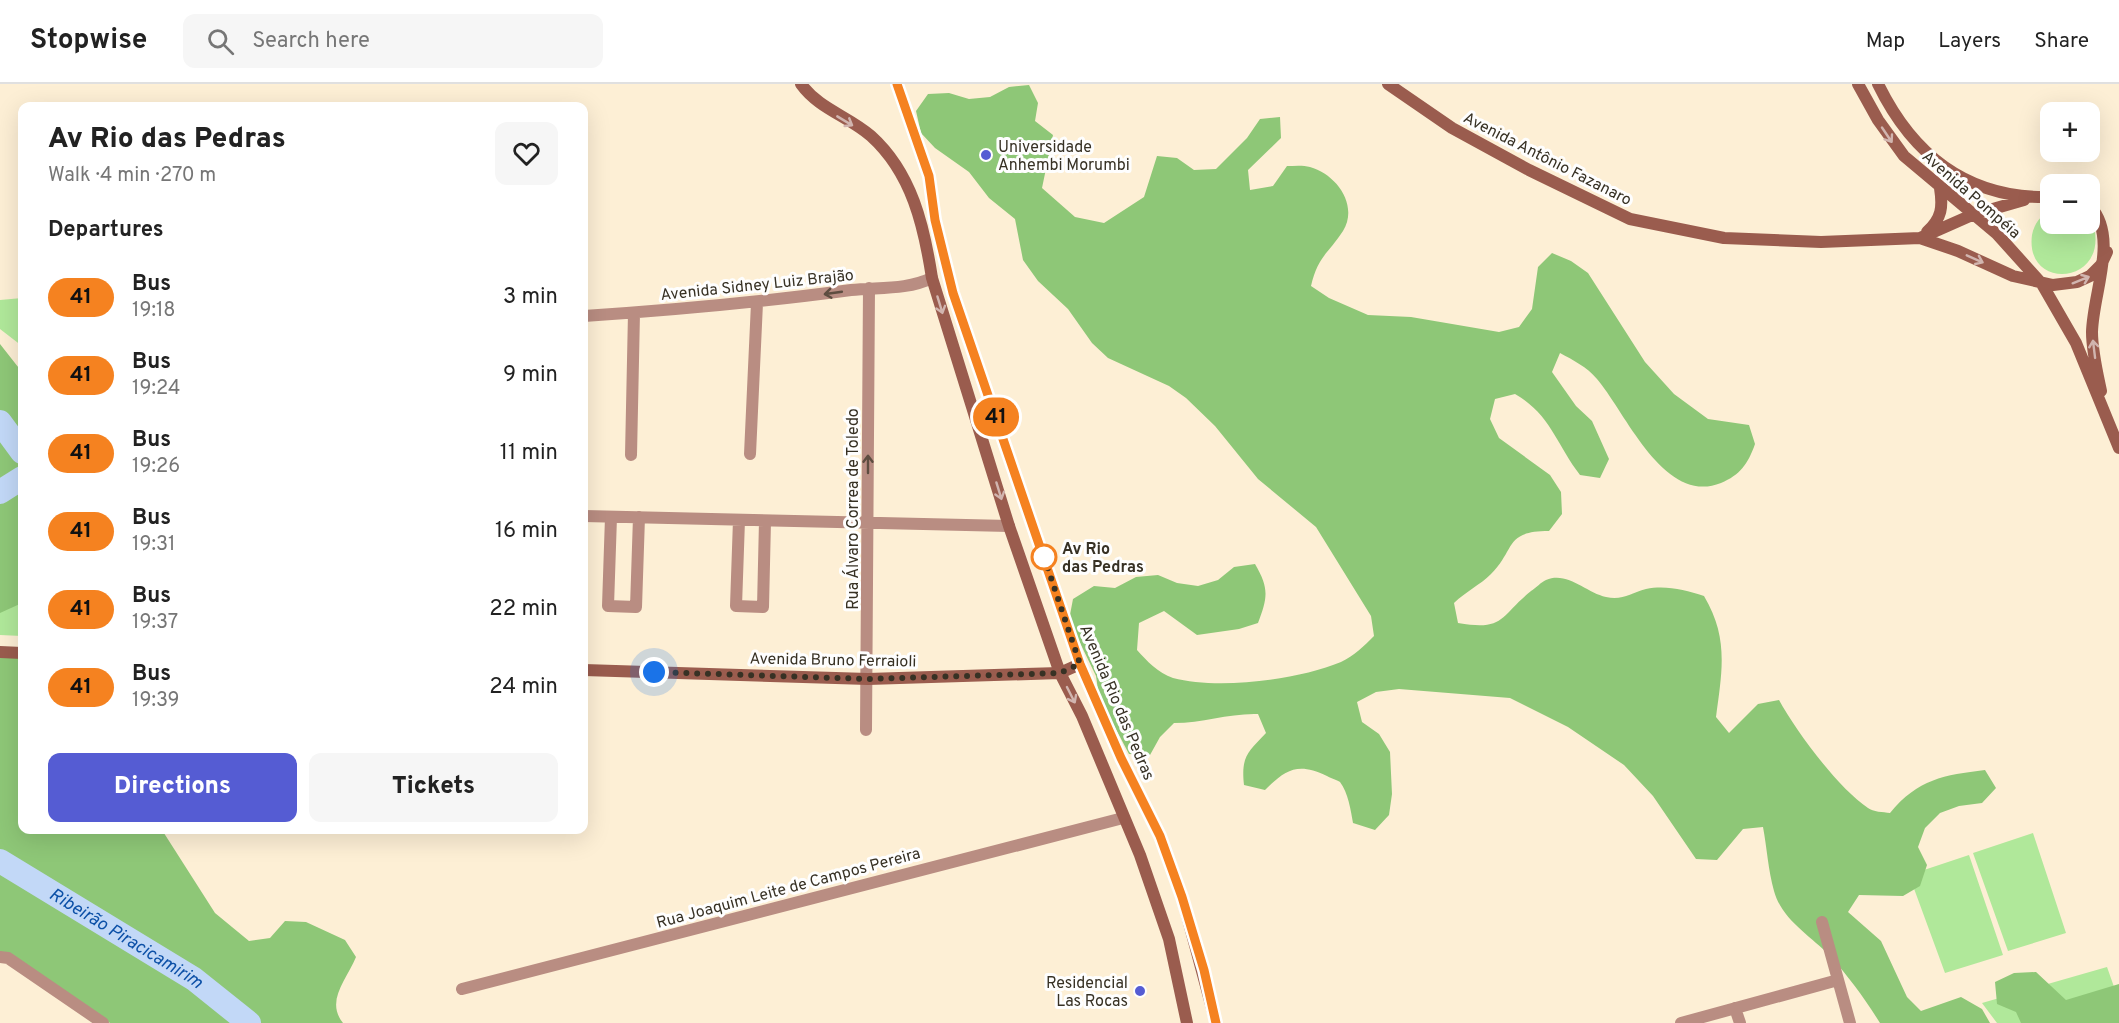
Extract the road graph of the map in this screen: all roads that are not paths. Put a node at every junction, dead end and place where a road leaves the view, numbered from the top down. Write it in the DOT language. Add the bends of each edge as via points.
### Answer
graph roads {
  1 [pos="801,84"];
  2 [pos="897,84"];
  3 [pos="1388,84"];
  4 [pos="1858,84"];
  5 [pos="1878,84"];
  6 [pos="1940,188"];
  7 [pos="2031,198"];
  8 [pos="2040,198"];
  9 [pos="1972,215"];
  10 [pos="2100,217"];
  11 [pos="1920,238"];
  12 [pos="2107,252"];
  13 [pos="932,278"];
  14 [pos="2042,284"];
  15 [pos="869,288"];
  16 [pos="757,303"];
  17 [pos="634,313"];
  18 [pos="588,316"];
  19 [pos="2110,426"];
  20 [pos="2119,448"];
  21 [pos="750,453"];
  22 [pos="631,455"];
  23 [pos="588,516"];
  24 [pos="611,517"];
  25 [pos="639,517"];
  26 [pos="739,520"];
  27 [pos="765,521"];
  28 [pos="868,523"];
  29 [pos="1010,526"];
  30 [pos="0,652"];
  31 [pos="18,653"];
  32 [pos="1080,664"];
  33 [pos="588,670"];
  34 [pos="1060,673"];
  35 [pos="868,679"];
  36 [pos="867,730"];
  37 [pos="1123,818"];
  38 [pos="1822,922"];
  39 [pos="0,957"];
  40 [pos="1838,980"];
  41 [pos="462,989"];
  42 [pos="1736,1008"];
  43 [pos="92,1015"];
  44 [pos="82,1023"];
  45 [pos="103,1023"];
  46 [pos="1187,1023"];
  47 [pos="1216,1023"];
  48 [pos="1681,1023"];
  49 [pos="1740,1023"];
  50 [pos="1850,1023"];
  1 -- 13 [label="street, one-way" via="809,96 830,112 870,136 894,164 919,212"];
  2 -- 32 [label="street, Avenida Rio das Pedras" via="929,176 953,293"];
  3 -- 11 [label="street, Avenida Antônio Fazanaro" via="1452,128 1630,219 1724,238 1821,242"];
  4 -- 6 [label="street, Avenida Pompéia, one-way" via="1893,143"];
  5 -- 7 [label="street, Avenida Pompéia" via="1901,126 1946,168 2004,194"];
  6 -- 9 [label="street, Avenida Pompéia"];
  6 -- 11 [label="street" via="1940,219"];
  7 -- 8 [label="street, Avenida Pompéia"];
  7 -- 9 [label="street, Avenida Antônio Fazanaro"];
  9 -- 11 [label="street, Avenida Antônio Fazanaro"];
  9 -- 14 [label="street, Avenida Pompéia" via="1997,234"];
  10 -- 12 [label="street, Avenida Pompéia" via="2107,232"];
  11 -- 14 [label="street, Avenida Antônio Fazanaro, one-way"];
  14 -- 12 [label="street, Avenida Antônio Fazanaro, one-way" via="2064,285 2090,276 2101,266"];
  19 -- 12 [label="street, Avenida Pompéia, one-way" via="2092,333"];
  13 -- 15 [label="street, Avenida Sidney Luiz Brajão" via="916,285"];
  13 -- 29 [label="street, one-way"];
  14 -- 19 [label="street, Avenida Pompéia" via="2076,343"];
  15 -- 16 [label="street, Avenida Sidney Luiz Brajão, one-way"];
  28 -- 15 [label="street, Rua Álvaro Correa de Toledo, one-way"];
  16 -- 17 [label="street, Avenida Sidney Luiz Brajão"];
  16 -- 21 [label="street"];
  17 -- 18 [label="street, Avenida Sidney Luiz Brajão"];
  17 -- 22 [label="street"];
  19 -- 20 [label="street, Avenida Pompéia"];
  23 -- 24 [label="street"];
  24 -- 25 [label="street"];
  24 -- 25 [label="street" via="608,606 636,607"];
  25 -- 26 [label="street"];
  26 -- 27 [label="street"];
  26 -- 27 [label="street" via="736,606 763,607"];
  27 -- 28 [label="street"];
  28 -- 29 [label="street"];
  28 -- 35 [label="street, Rua Álvaro Correa de Toledo"];
  29 -- 34 [label="street"];
  30 -- 31 [label="street"];
  32 -- 34 [label="street, Avenida Bruno Ferraioli"];
  32 -- 47 [label="street, Avenida Rio das Pedras" via="1160,836 1194,935"];
  33 -- 35 [label="street, Avenida Bruno Ferraioli"];
  34 -- 35 [label="street, Avenida Bruno Ferraioli"];
  34 -- 37 [label="street, one-way" via="1082,716"];
  35 -- 36 [label="street, Rua Álvaro Correa de Toledo"];
  37 -- 41 [label="street, Rua Joaquim Leite de Campos Pereira"];
  37 -- 46 [label="street" via="1170,939"];
  38 -- 40 [label="street"];
  39 -- 43 [label="street" via="8,958"];
  40 -- 42 [label="street"];
  40 -- 50 [label="street"];
  42 -- 48 [label="street"];
  42 -- 49 [label="street"];
  43 -- 44 [label="street"];
  43 -- 45 [label="street"];
}
